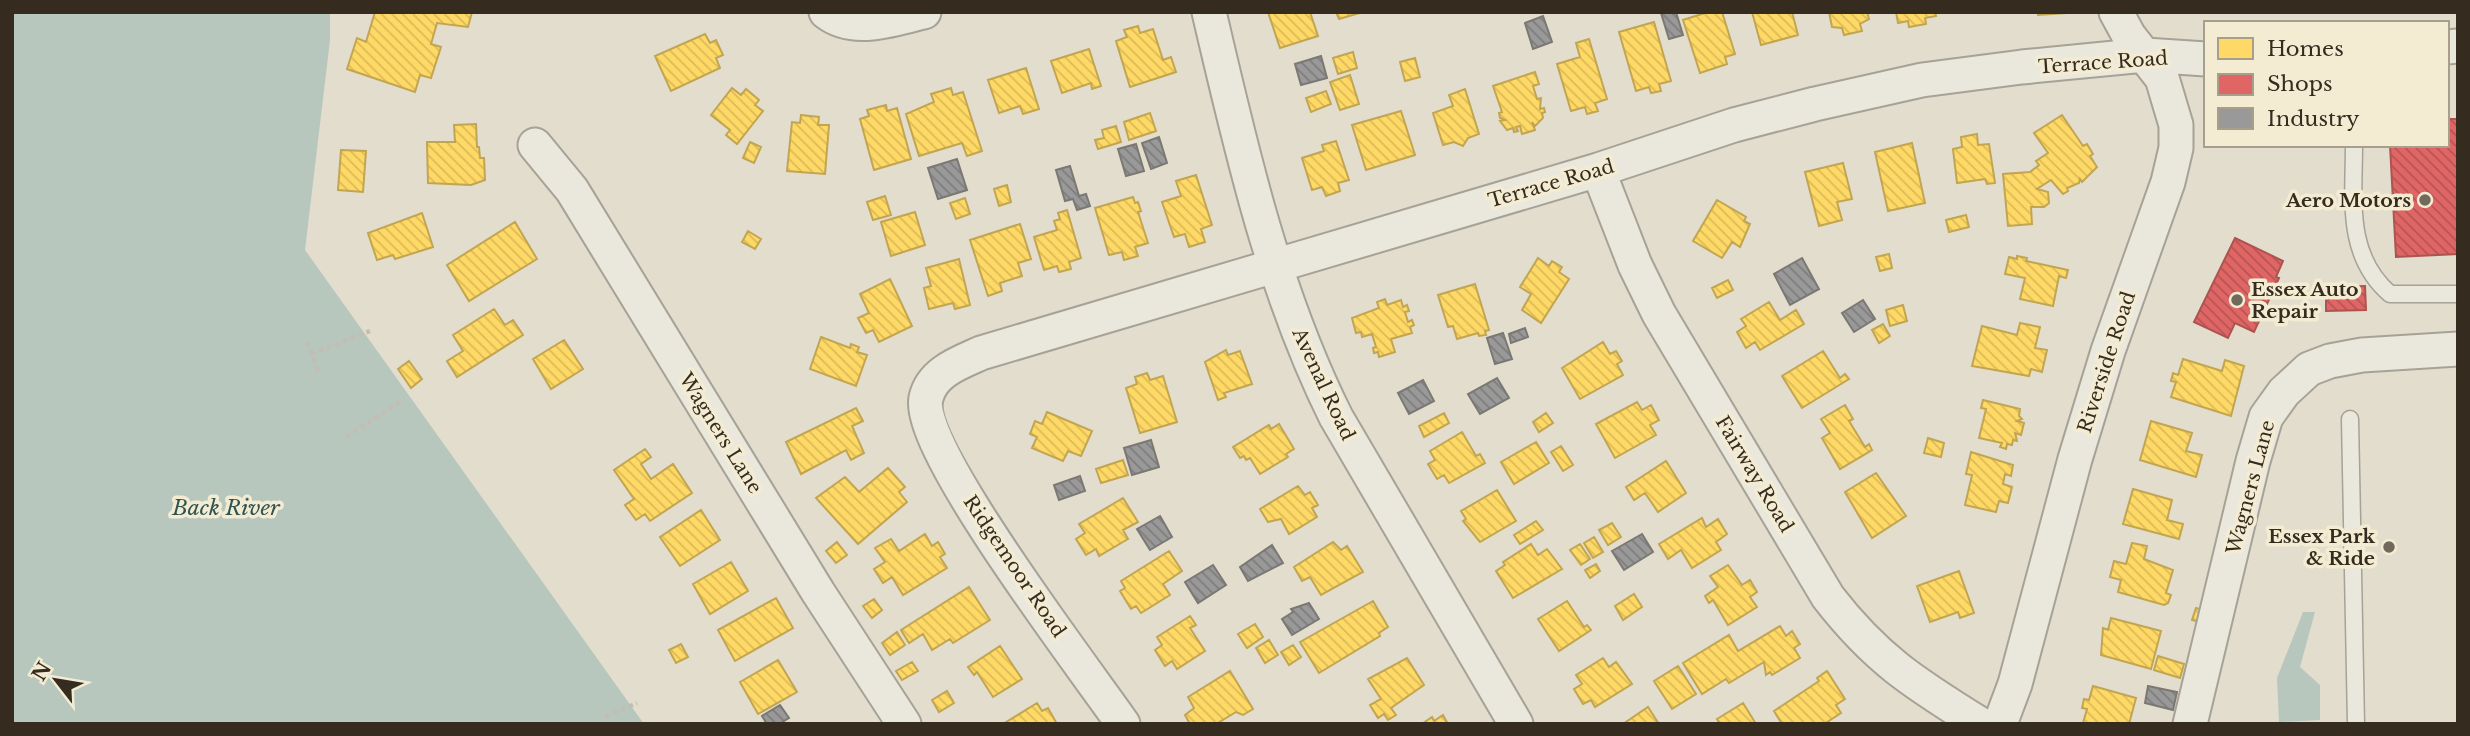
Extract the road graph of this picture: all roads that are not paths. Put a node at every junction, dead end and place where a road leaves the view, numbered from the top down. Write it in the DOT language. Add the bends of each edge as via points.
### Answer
graph roads {
  1 [pos="827,12"];
  2 [pos="924,12"];
  3 [pos="1209,12"];
  4 [pos="2116,12"];
  5 [pos="2145,55"];
  6 [pos="2204,59"];
  7 [pos="535,145"];
  8 [pos="2354,147"];
  9 [pos="1598,170"];
  10 [pos="1276,263"];
  11 [pos="2458,293"];
  12 [pos="2458,349"];
  13 [pos="925,399"];
  14 [pos="2350,419"];
  15 [pos="904,724"];
  16 [pos="1123,724"];
  17 [pos="1516,724"];
  18 [pos="1980,724"];
  19 [pos="2000,724"];
  20 [pos="2190,724"];
  21 [pos="2356,724"];
  1 -- 2 [label="street" via="850,23"];
  3 -- 10 [label="street, Avenal Road"];
  4 -- 5 [label="street, Riverside Road"];
  5 -- 6 [label="street, Terrace Road"];
  5 -- 9 [label="street, Terrace Road" via="1922,80 1734,125"];
  5 -- 19 [label="street, Riverside Road" via="2162,78 2171,104 2176,148 2082,435 2015,684"];
  7 -- 15 [label="street, Wagners Lane" via="572,190"];
  8 -- 11 [label="lane" via="2354,211 2360,256 2377,282 2390,294"];
  9 -- 10 [label="street, Terrace Road"];
  9 -- 18 [label="street, Fairway Road" via="1659,314 1828,597 1887,663"];
  10 -- 13 [label="street, Terrace Road" via="981,353 936,377"];
  10 -- 17 [label="street, Avenal Road" via="1307,354 1336,417"];
  12 -- 20 [label="street, Wagners Lane" via="2330,361 2309,369 2266,417"];
  13 -- 16 [label="street, Ridgemoor Road" via="936,443 960,486"];
  14 -- 21 [label="lane"];
}
